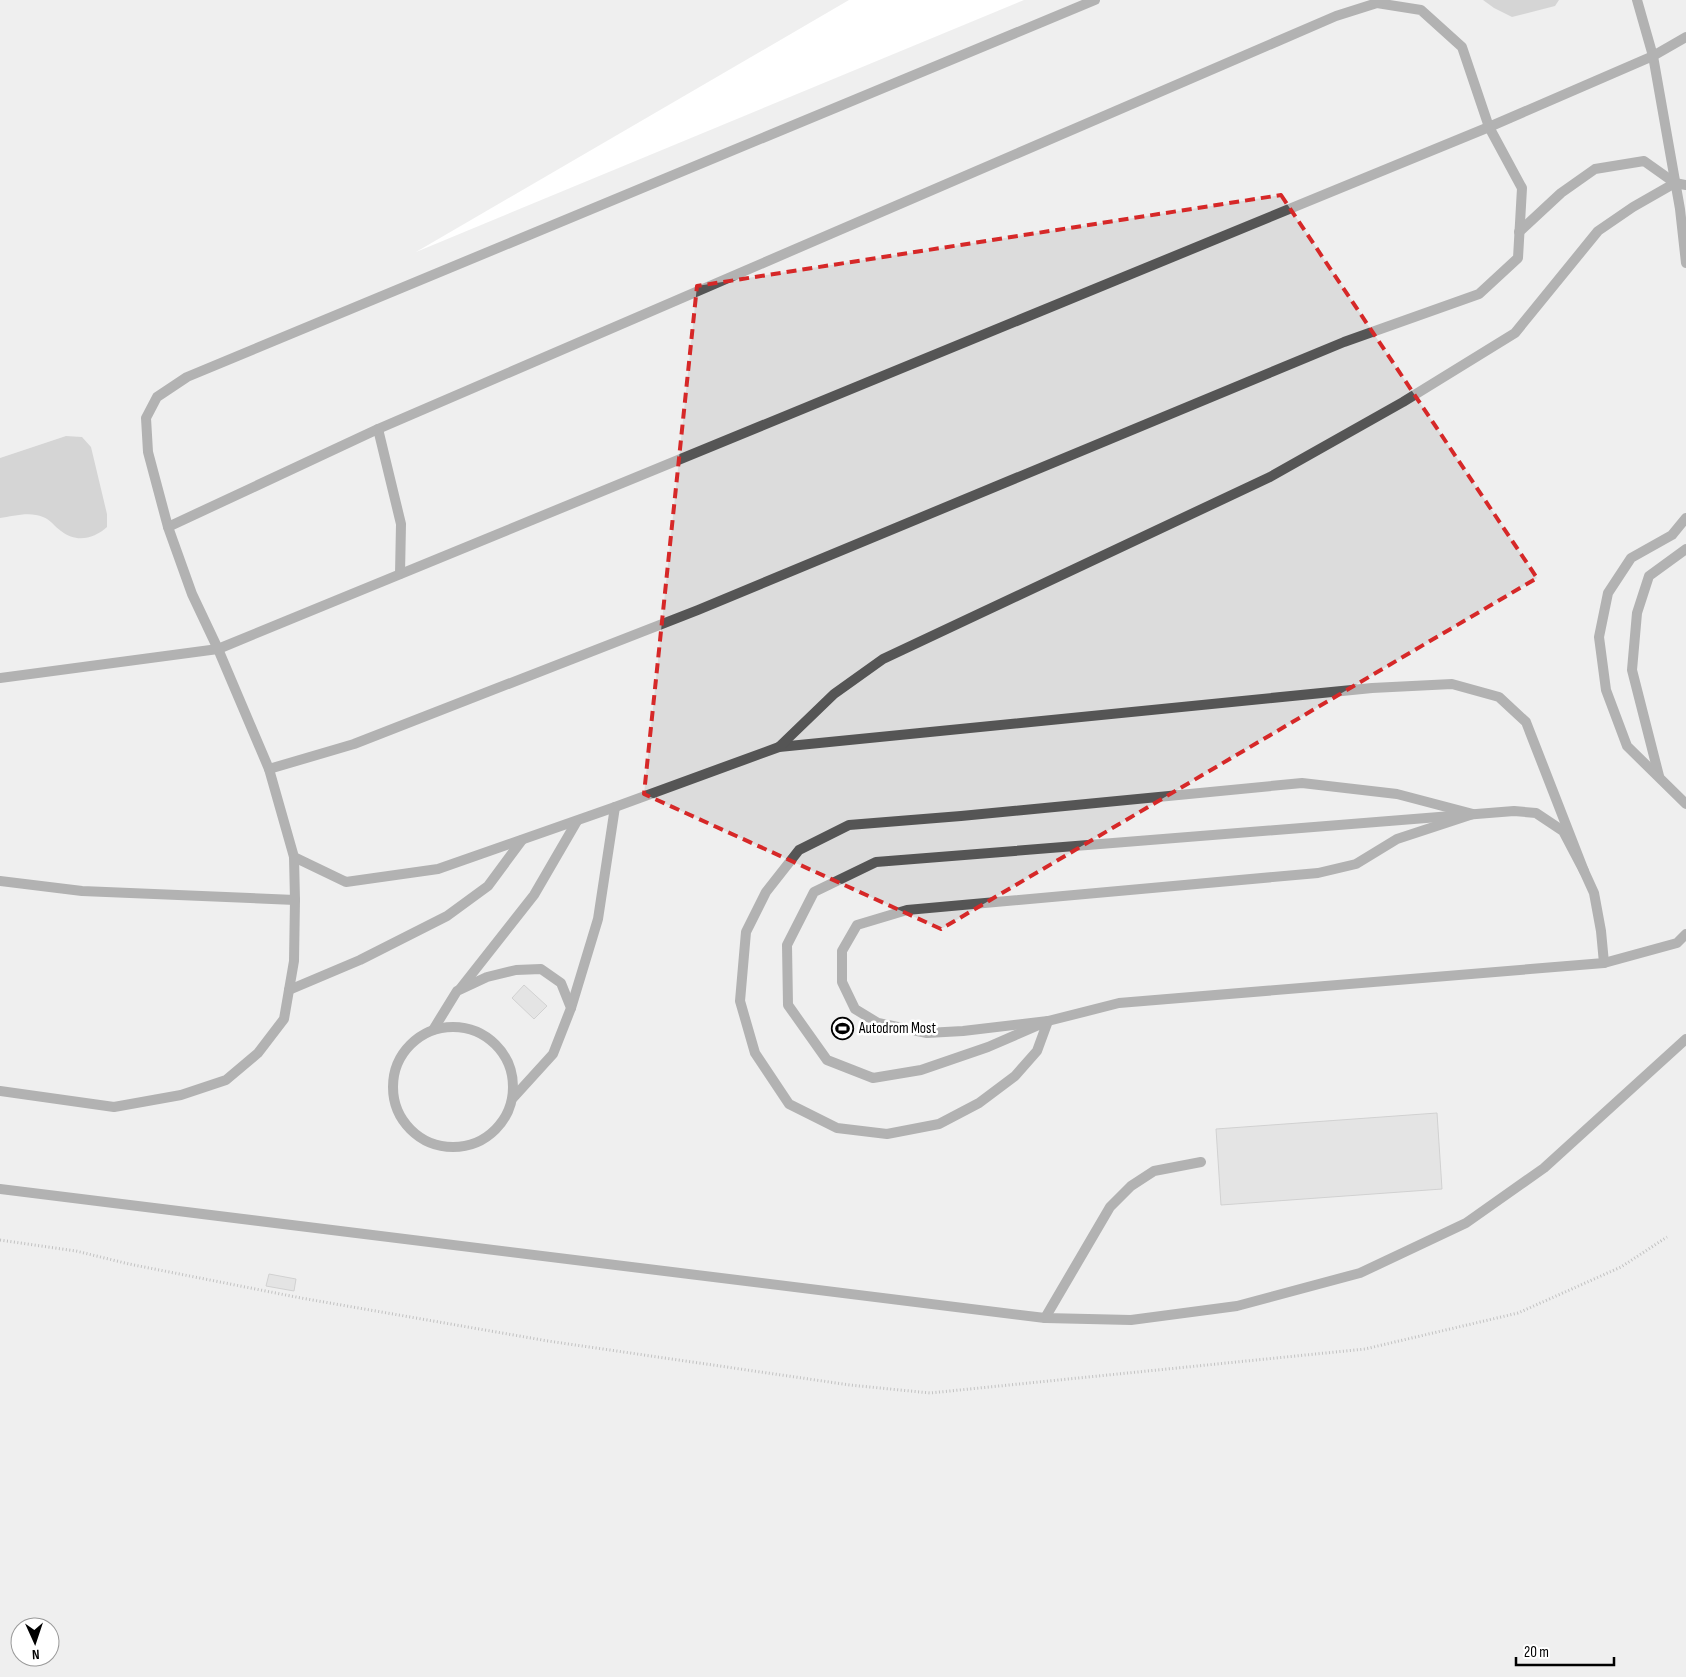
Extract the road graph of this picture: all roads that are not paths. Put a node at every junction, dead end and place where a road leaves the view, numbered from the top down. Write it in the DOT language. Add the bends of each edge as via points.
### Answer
graph roads {
  1 [pos="1095,0"];
  2 [pos="1637,0"];
  3 [pos="1686,37"];
  4 [pos="1653,56"];
  5 [pos="1489,128"];
  6 [pos="1675,182"];
  7 [pos="1686,185"];
  8 [pos="1686,205"];
  9 [pos="1520,232"];
  10 [pos="1686,263"];
  11 [pos="378,429"];
  12 [pos="1686,518"];
  13 [pos="168,528"];
  14 [pos="1686,549"];
  15 [pos="400,574"];
  16 [pos="218,649"];
  17 [pos="0,678"];
  18 [pos="778,747"];
  19 [pos="269,769"];
  20 [pos="1660,777"];
  21 [pos="1686,804"];
  22 [pos="615,807"];
  23 [pos="1473,814"];
  24 [pos="577,821"];
  25 [pos="522,840"];
  26 [pos="294,857"];
  27 [pos="1584,871"];
  28 [pos="0,881"];
  29 [pos="296,900"];
  30 [pos="1686,934"];
  31 [pos="1604,962"];
  32 [pos="289,990"];
  33 [pos="457,991"];
  34 [pos="571,1008"];
  35 [pos="1048,1021"];
  36 [pos="433,1030"];
  37 [pos="1686,1039"];
  38 [pos="0,1091"];
  39 [pos="513,1098"];
  40 [pos="1202,1162"];
  41 [pos="0,1189"];
  42 [pos="1045,1318"];
  1 -- 13 [label="lane" via="187,377 157,397 146,418 148,452"];
  2 -- 4 [label="lane"];
  3 -- 4 [label="lane"];
  4 -- 5 [label="lane"];
  4 -- 6 [label="lane"];
  5 -- 9 [label="lane" via="1522,188"];
  5 -- 11 [label="lane" via="1462,47 1421,10 1376,3 1327,20"];
  5 -- 15 [label="lane"];
  6 -- 7 [label="lane"];
  6 -- 8 [label="lane"];
  6 -- 9 [label="lane" via="1644,162 1595,170 1561,193"];
  6 -- 10 [label="lane"];
  6 -- 18 [label="lane" via="1598,232 1516,333 1270,477 883,659 834,694"];
  9 -- 19 [label="lane" via="1518,258 1479,294 1344,342 698,610 354,744"];
  11 -- 13 [label="lane"];
  11 -- 15 [label="lane" via="401,524"];
  12 -- 20 [label="lane" via="1672,535 1631,558 1608,593 1599,637 1606,690 1627,746"];
  13 -- 16 [label="lane" via="192,594"];
  14 -- 20 [label="lane" via="1649,576 1637,613 1632,670"];
  15 -- 16 [label="lane"];
  16 -- 17 [label="lane"];
  16 -- 19 [label="lane"];
  18 -- 22 [label="lane"];
  18 -- 27 [label="lane" via="1372,688 1452,684 1499,697 1526,722"];
  19 -- 26 [label="lane"];
  20 -- 21 [label="lane"];
  22 -- 24 [label="lane"];
  22 -- 34 [label="lane" via="598,919"];
  23 -- 27 [label="lane" via="1514,810 1536,813 1563,831"];
  23 -- 35 [label="lane" via="1396,839 1356,864 1318,873 907,910 857,925 842,951 842,982 855,1009 878,1023 927,1033"];
  23 -- 35 [label="lane" via="876,862 814,892 786,945 788,1005 827,1060 873,1078 921,1070 988,1047"];
  23 -- 35 [label="lane" via="1397,794 1302,783 849,825 800,850 766,892 746,932 740,1001 755,1053 789,1104 838,1128 887,1134 939,1124 979,1103 1015,1076 1037,1051"];
  24 -- 25 [label="lane"];
  24 -- 33 [label="lane" via="534,895"];
  25 -- 26 [label="lane" via="438,869 346,882"];
  25 -- 32 [label="lane" via="488,886 447,916 360,960"];
  26 -- 29 [label="lane"];
  27 -- 31 [label="lane" via="1594,893"];
  28 -- 29 [label="lane" via="82,891"];
  29 -- 32 [label="lane" via="294,961"];
  30 -- 31 [label="lane" via="1677,942"];
  31 -- 35 [label="lane" via="1119,1003"];
  32 -- 38 [label="lane" via="284,1019 258,1053 226,1080 181,1095 114,1107"];
  33 -- 34 [label="lane" via="487,977 541,968 561,983"];
  33 -- 36 [label="lane"];
  34 -- 39 [label="lane" via="553,1054"];
  36 -- 39 [label="lane" via="471,1029 500,1048 509,1063"];
  36 -- 39 [label="lane" via="414,1040 401,1056 394,1076 393,1096 400,1116 414,1132 432,1144 452,1147 473,1144 491,1133 505,1118"];
  37 -- 42 [label="lane" via="1544,1168 1466,1223 1360,1273 1237,1306 1131,1320"];
  40 -- 42 [label="lane" via="1154,1171 1131,1186 1110,1207"];
  41 -- 42 [label="lane"];
}
